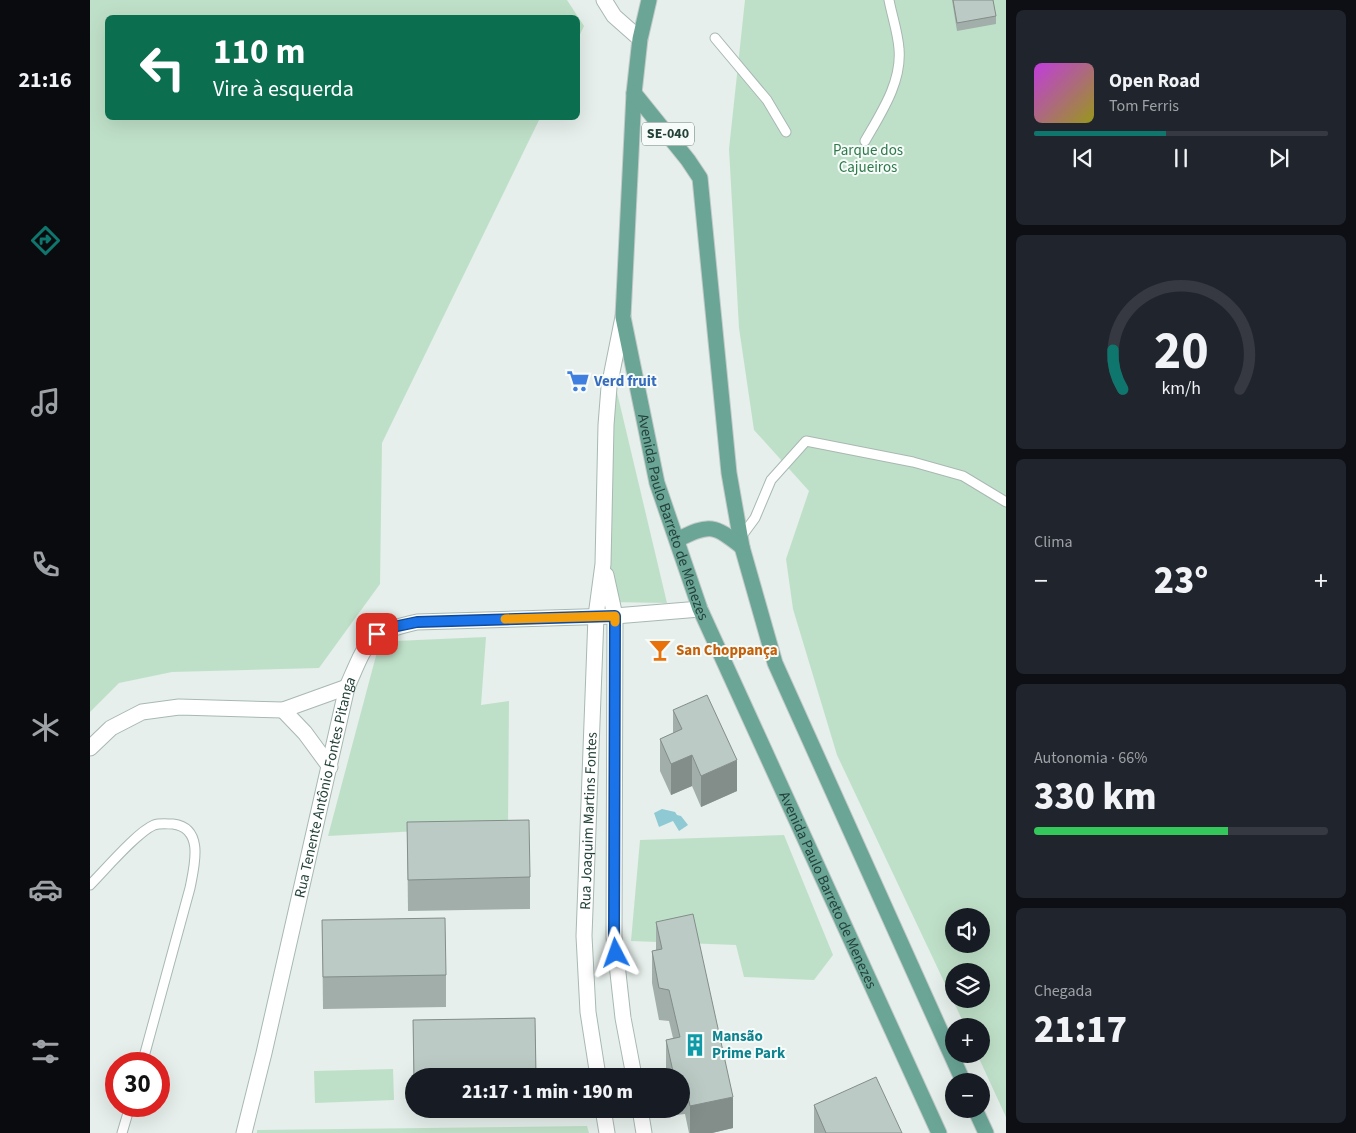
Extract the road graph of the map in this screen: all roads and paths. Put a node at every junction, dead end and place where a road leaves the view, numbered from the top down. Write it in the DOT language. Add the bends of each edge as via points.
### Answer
graph roads {
  1 [pos="604,0"];
  2 [pos="617,0"];
  3 [pos="649,0"];
  4 [pos="889,0"];
  5 [pos="614,16"];
  6 [pos="715,38"];
  7 [pos="640,39"];
  8 [pos="634,92"];
  9 [pos="786,132"];
  10 [pos="865,141"];
  11 [pos="623,318"];
  12 [pos="1006,502"];
  13 [pos="677,540"];
  14 [pos="742,542"];
  15 [pos="603,564"];
  16 [pos="700,609"];
  17 [pos="596,616"];
  18 [pos="615,616"];
  19 [pos="348,687"];
  20 [pos="283,710"];
  21 [pos="90,748"];
  22 [pos="330,767"];
  23 [pos="90,886"];
  24 [pos="145,1052"];
  25 [pos="597,1068"];
  26 [pos="632,1068"];
  27 [pos="959,1073"];
  28 [pos="127,1117"];
  29 [pos="604,1118"];
  30 [pos="642,1118"];
  31 [pos="979,1118"];
  32 [pos="122,1133"];
  33 [pos="244,1133"];
  34 [pos="607,1133"];
  35 [pos="644,1133"];
  36 [pos="939,1133"];
  37 [pos="986,1133"];
  1 -- 5 [label="street"];
  2 -- 5 [label="street"];
  3 -- 7 [label="main road, Avenida Paulo Barreto de Menezes / SE-040"];
  4 -- 10 [label="lane" via="900,49 897,79"];
  5 -- 7 [label="street"];
  6 -- 9 [label="lane" via="767,100"];
  7 -- 8 [label="main road, Avenida Paulo Barreto de Menezes / SE-040"];
  8 -- 11 [label="main road, Avenida Paulo Barreto de Menezes / SE-040"];
  8 -- 14 [label="main road, SE-040" via="700,178 729,472"];
  11 -- 13 [label="main road, Avenida Paulo Barreto de Menezes / SE-040" via="657,483"];
  11 -- 15 [label="street, Rua Joaquim Martins Fontes" via="606,416"];
  12 -- 14 [label="lane" via="963,476 806,440 771,480"];
  13 -- 14 [label="main road" via="709,528"];
  13 -- 16 [label="main road, Avenida Paulo Barreto de Menezes / SE-040"];
  14 -- 27 [label="main road, SE-040" via="775,663"];
  15 -- 17 [label="street, Rua Joaquim Martins Fontes"];
  15 -- 18 [label="street, Rua Joaquim Martins Fontes"];
  16 -- 18 [label="street, Rua Tenente Antônio Fontes Pitanga"];
  16 -- 36 [label="main road, Avenida Paulo Barreto de Menezes / SE-040"];
  17 -- 18 [label="street, Rua Tenente Antônio Fontes Pitanga"];
  17 -- 19 [label="street, Rua Tenente Antônio Fontes Pitanga" via="417,622 393,627 377,634 365,647"];
  17 -- 25 [label="street, Rua Joaquim Martins Fontes" via="584,936 588,1012"];
  18 -- 26 [label="street, Rua Joaquim Martins Fontes" via="614,937"];
  19 -- 20 [label="street"];
  19 -- 22 [label="street, Rua Tenente Antônio Fontes Pitanga"];
  20 -- 21 [label="street" via="179,707 142,712 111,728"];
  20 -- 22 [label="street"];
  22 -- 33 [label="street, Rua Tenente Antônio Fontes Pitanga"];
  23 -- 24 [label="lane" via="137,838 154,826 164,823 180,825 191,833 196,847 190,888"];
  28 -- 32 [label="lane"];
  29 -- 34 [label="street"];
  30 -- 35 [label="street"];
  31 -- 37 [label="main road"];
}
